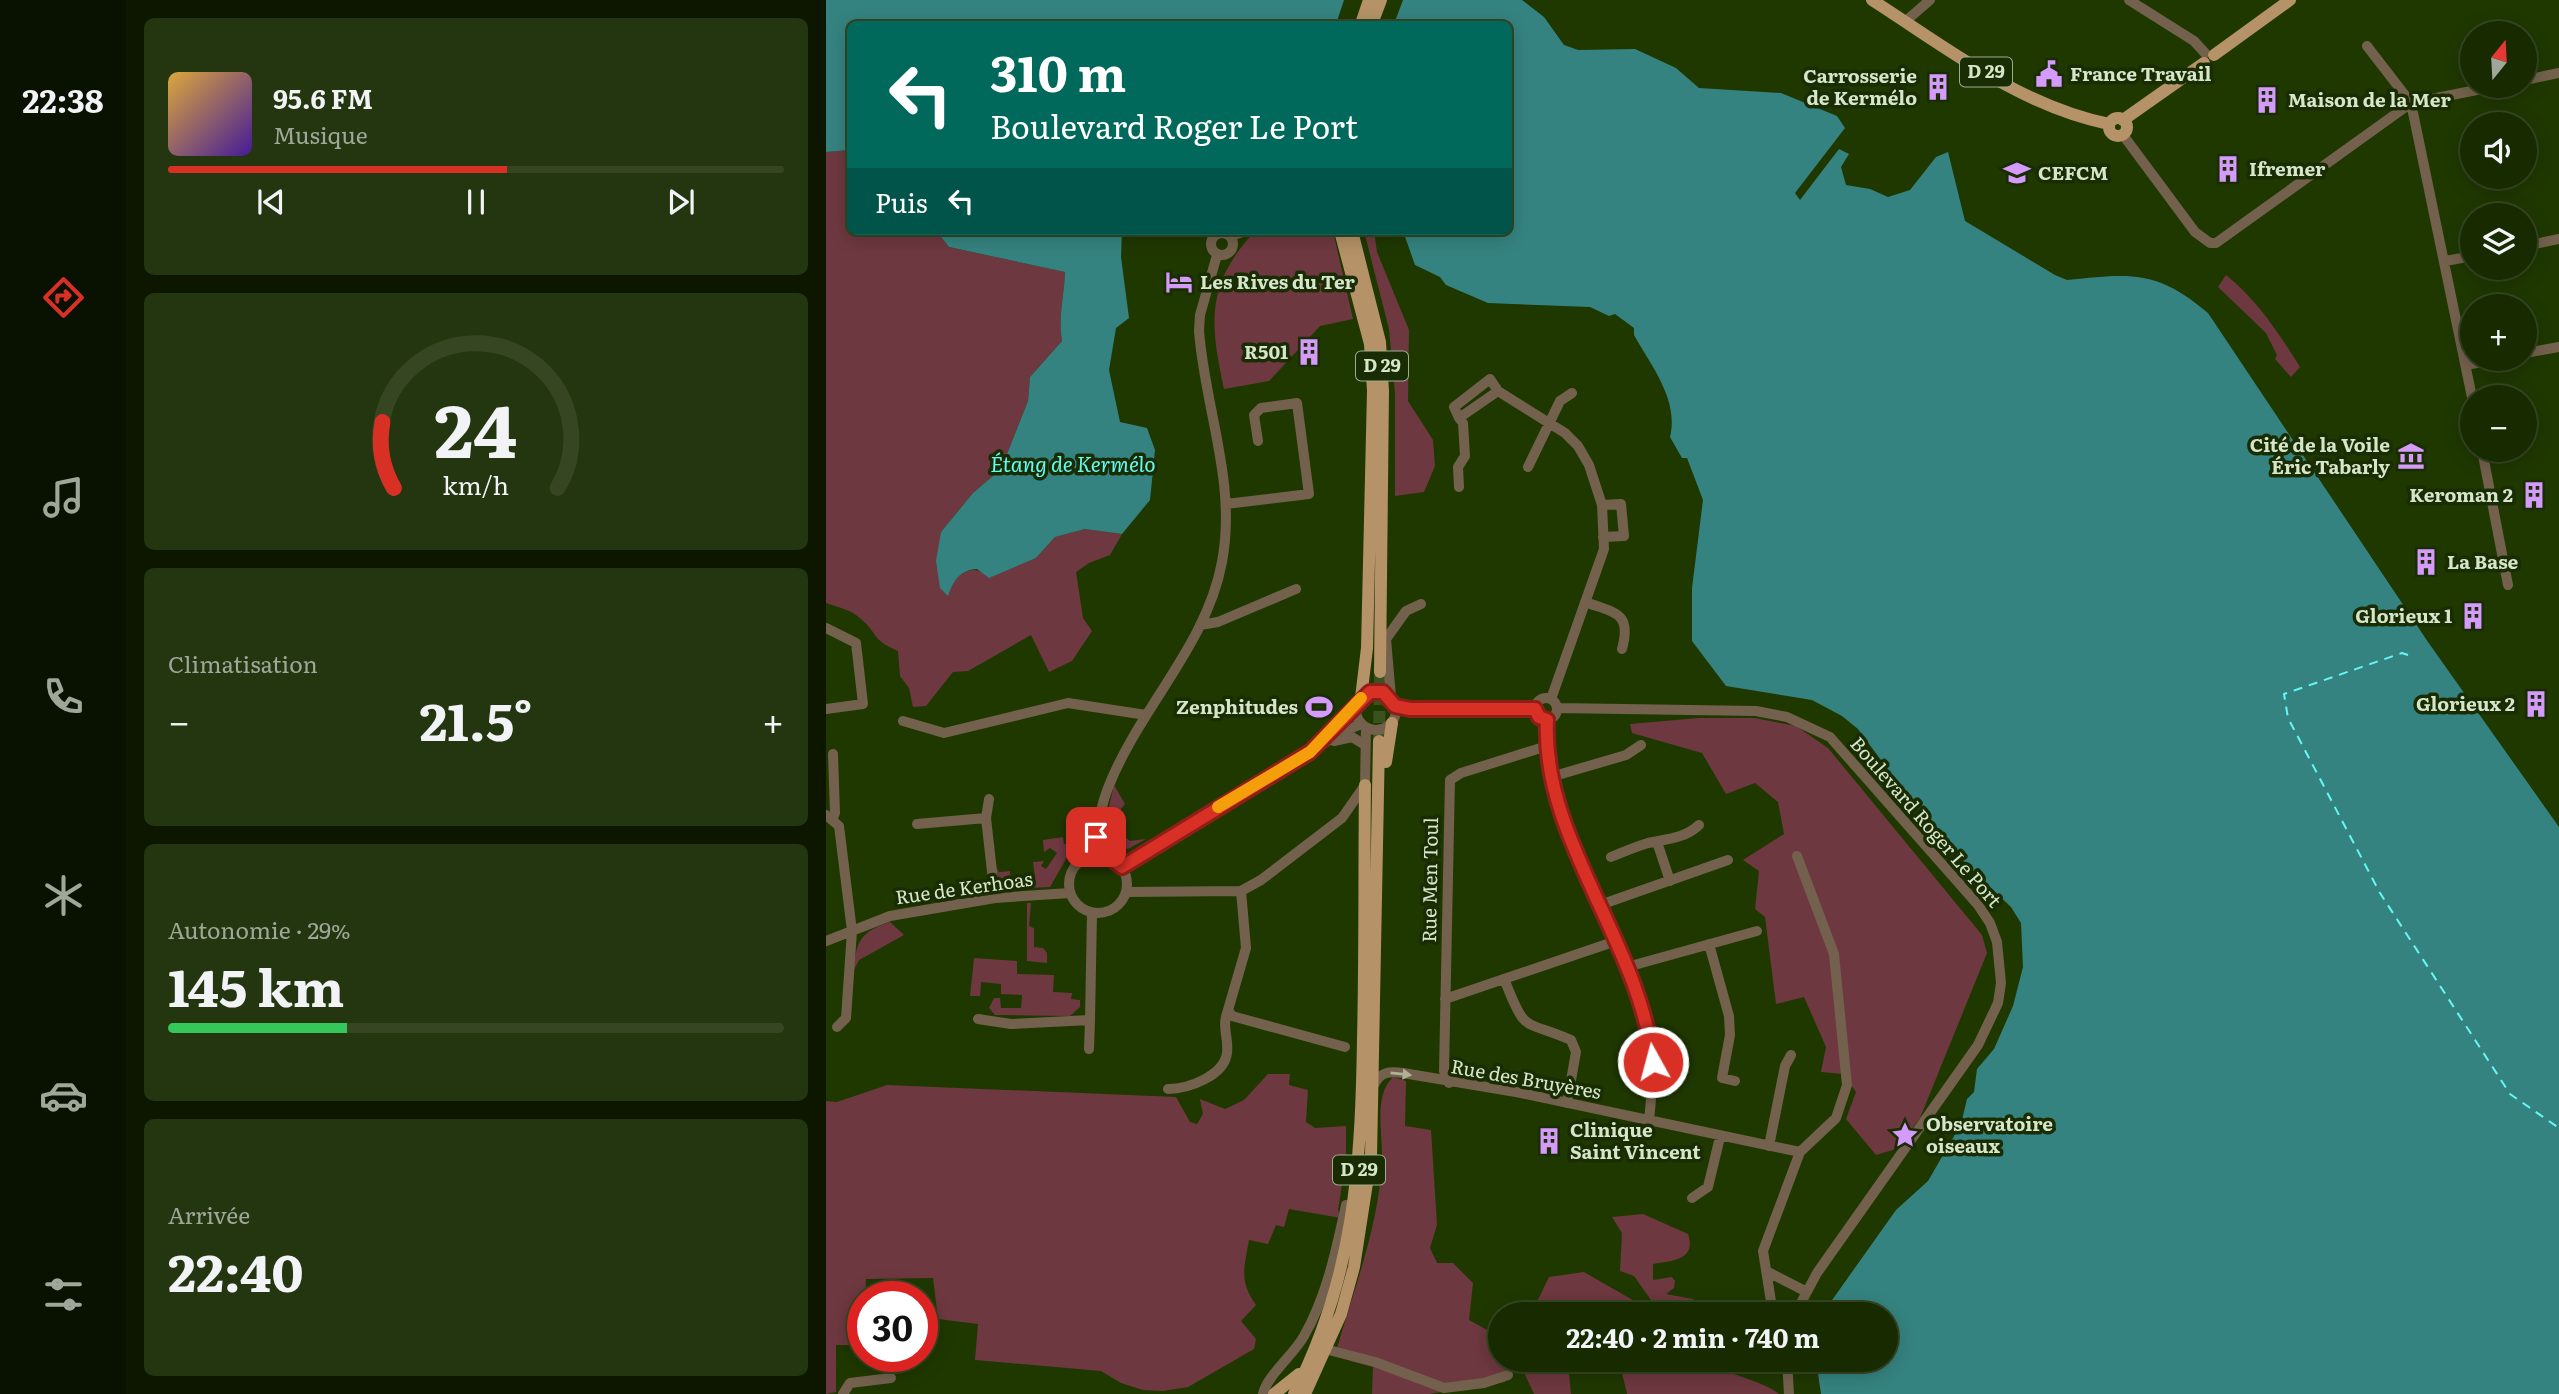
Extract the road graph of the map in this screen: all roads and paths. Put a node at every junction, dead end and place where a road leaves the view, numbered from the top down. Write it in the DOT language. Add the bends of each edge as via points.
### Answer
graph roads {
  1 [pos="1369,0"];
  2 [pos="1381,0"];
  3 [pos="1872,0"];
  4 [pos="1930,0"];
  5 [pos="2129,0"];
  6 [pos="2290,0"];
  7 [pos="1907,20"];
  8 [pos="1362,21"];
  9 [pos="1373,21"];
  10 [pos="2367,46"];
  11 [pos="2208,57"];
  12 [pos="2559,73"];
  13 [pos="2538,77"];
  14 [pos="2460,93"];
  15 [pos="2411,103"];
  16 [pos="2123,120"];
  17 [pos="2109,124"];
  18 [pos="2123,135"];
  19 [pos="1217,235"];
  20 [pos="1227,235"];
  21 [pos="1233,235"];
  22 [pos="1341,235"];
  23 [pos="1353,235"];
  24 [pos="1230,236"];
  25 [pos="2559,239"];
  26 [pos="2537,244"];
  27 [pos="1217,255"];
  28 [pos="2460,258"];
  29 [pos="2445,261"];
  30 [pos="2460,335"];
  31 [pos="2559,346"];
  32 [pos="2537,351"];
  33 [pos="1572,393"];
  34 [pos="1550,422"];
  35 [pos="1258,441"];
  36 [pos="2484,462"];
  37 [pos="1528,467"];
  38 [pos="1459,486"];
  39 [pos="1226,504"];
  40 [pos="1376,505"];
  41 [pos="1602,505"];
  42 [pos="1603,537"];
  43 [pos="2508,585"];
  44 [pos="1296,589"];
  45 [pos="1585,601"];
  46 [pos="1421,604"];
  47 [pos="1200,625"];
  48 [pos="826,628"];
  49 [pos="1386,639"];
  50 [pos="1622,649"];
  51 [pos="1377,672"];
  52 [pos="1359,701"];
  53 [pos="1393,701"];
  54 [pos="1554,704"];
  55 [pos="826,709"];
  56 [pos="1535,709"];
  57 [pos="1146,715"];
  58 [pos="1547,720"];
  59 [pos="904,721"];
  60 [pos="1392,723"];
  61 [pos="1364,725"];
  62 [pos="1372,742"];
  63 [pos="1328,744"];
  64 [pos="1641,745"];
  65 [pos="1547,746"];
  66 [pos="1310,752"];
  67 [pos="833,754"];
  68 [pos="1551,777"];
  69 [pos="1365,785"];
  70 [pos="989,799"];
  71 [pos="829,816"];
  72 [pos="986,818"];
  73 [pos="918,824"];
  74 [pos="1699,825"];
  75 [pos="1657,842"];
  76 [pos="1094,855"];
  77 [pos="1797,856"];
  78 [pos="1611,857"];
  79 [pos="1728,860"];
  80 [pos="1122,867"];
  81 [pos="1670,881"];
  82 [pos="1241,891"];
  83 [pos="1127,892"];
  84 [pos="1070,893"];
  85 [pos="995,898"];
  86 [pos="1600,905"];
  87 [pos="1092,913"];
  88 [pos="852,931"];
  89 [pos="1757,931"];
  90 [pos="826,941"];
  91 [pos="1616,941"];
  92 [pos="1709,944"];
  93 [pos="1627,967"];
  94 [pos="1370,971"];
  95 [pos="1505,981"];
  96 [pos="1445,999"];
  97 [pos="1228,1010"];
  98 [pos="978,1019"];
  99 [pos="1090,1020"];
  100 [pos="837,1027"];
  101 [pos="1345,1046"];
  102 [pos="1089,1049"];
  103 [pos="1791,1055"];
  104 [pos="1735,1081"];
  105 [pos="1449,1083"];
  106 [pos="1374,1085"];
  107 [pos="1168,1089"];
  108 [pos="1567,1103"];
  109 [pos="1649,1121"];
  110 [pos="1720,1137"];
  111 [pos="1769,1146"];
  112 [pos="1800,1152"];
  113 [pos="1692,1198"];
  114 [pos="1346,1205"];
  115 [pos="1766,1272"];
  116 [pos="1805,1291"];
  117 [pos="1771,1302"];
  118 [pos="1800,1302"];
  119 [pos="1325,1349"];
  120 [pos="1308,1363"];
  121 [pos="1786,1372"];
  122 [pos="1508,1375"];
  123 [pos="891,1378"];
  124 [pos="843,1394"];
  125 [pos="1263,1394"];
  126 [pos="1274,1394"];
  127 [pos="1294,1394"];
  128 [pos="1305,1394"];
  129 [pos="1789,1394"];
  1 -- 8 [label="main road"];
  2 -- 9 [label="main road"];
  3 -- 7 [label="main road, D 29"];
  4 -- 7 [label="street"];
  5 -- 11 [label="street" via="2194,41"];
  6 -- 11 [label="main road"];
  7 -- 17 [label="main road, D 29" via="2023,96"];
  10 -- 15 [label="street"];
  11 -- 16 [label="main road"];
  12 -- 13 [label="street"];
  14 -- 15 [label="street"];
  15 -- 18 [label="street" via="2216,243 2195,232"];
  15 -- 29 [label="street"];
  16 -- 17 [label="main road" via="2115,118"];
  16 -- 18 [label="main road" via="2127,127"];
  17 -- 18 [label="main road" via="2112,134"];
  19 -- 27 [label="street" via="1211,248"];
  20 -- 24 [label="street"];
  21 -- 24 [label="street"];
  22 -- 40 [label="main road, D 29" via="1370,344"];
  23 -- 40 [label="main road, D 29" via="1380,342"];
  24 -- 27 [label="street" via="1230,252"];
  25 -- 26 [label="street"];
  27 -- 39 [label="street" via="1199,331"];
  28 -- 29 [label="street"];
  29 -- 30 [label="street"];
  31 -- 32 [label="street"];
  33 -- 34 [label="street" via="1560,401"];
  34 -- 37 [label="street"];
  34 -- 38 [label="street" via="1498,391 1459,418 1465,456 1458,467"];
  34 -- 41 [label="street" via="1584,453"];
  35 -- 39 [label="street" via="1254,415 1261,408 1297,403 1308,494"];
  36 -- 43 [label="street"];
  39 -- 47 [label="street" via="1222,563"];
  40 -- 49 [label="main road"];
  40 -- 51 [label="main road, D 29"];
  40 -- 52 [label="main road" via="1366,676"];
  41 -- 42 [label="street"];
  41 -- 42 [label="street" via="1621,504 1624,536"];
  42 -- 45 [label="street" via="1604,549"];
  44 -- 47 [label="street" via="1218,622"];
  45 -- 50 [label="street" via="1618,614 1625,622"];
  45 -- 54 [label="street"];
  46 -- 49 [label="street" via="1406,611"];
  47 -- 57 [label="street"];
  48 -- 55 [label="street" via="856,643 863,704"];
  49 -- 53 [label="street"];
  52 -- 53 [label="street" via="1376,691"];
  52 -- 61 [label="street" via="1357,712"];
  52 -- 66 [label="street"];
  53 -- 56 [label="street" via="1424,710"];
  53 -- 60 [label="street"];
  54 -- 56 [label="street" via="1541,699"];
  54 -- 58 [label="street" via="1555,716"];
  54 -- 116 [label="street, Boulevard Roger Le Port" via="1756,710 1812,726 1830,737 1865,773 1990,923 2001,983 1992,1019"];
  56 -- 58 [label="street"];
  57 -- 59 [label="street" via="1069,703 944,733"];
  57 -- 76 [label="street" via="1109,785"];
  58 -- 65 [label="street"];
  60 -- 61 [label="street" via="1381,729"];
  60 -- 94 [label="main road"];
  61 -- 62 [label="street"];
  61 -- 63 [label="street" via="1346,729"];
  62 -- 63 [label="street" via="1352,737"];
  62 -- 69 [label="street"];
  62 -- 94 [label="main road, D 29"];
  63 -- 66 [label="street"];
  64 -- 68 [label="street" via="1626,755"];
  65 -- 68 [label="street"];
  65 -- 96 [label="street, Rue Men Toul" via="1450,780"];
  66 -- 80 [label="street"];
  67 -- 71 [label="street" via="835,813"];
  68 -- 86 [label="street" via="1561,814"];
  69 -- 82 [label="street" via="1342,818"];
  69 -- 94 [label="main road"];
  70 -- 72 [label="street"];
  71 -- 88 [label="street" via="839,826"];
  72 -- 73 [label="street"];
  72 -- 85 [label="street"];
  74 -- 75 [label="street"];
  75 -- 78 [label="street"];
  75 -- 81 [label="street"];
  76 -- 80 [label="street" via="1110,858"];
  76 -- 84 [label="street" via="1076,864"];
  77 -- 112 [label="street" via="1834,954 1847,1085 1836,1118"];
  79 -- 81 [label="street"];
  80 -- 83 [label="street"];
  81 -- 86 [label="street"];
  82 -- 83 [label="street"];
  82 -- 97 [label="street" via="1246,948"];
  83 -- 87 [label="street" via="1112,911"];
  84 -- 85 [label="street, Rue de Kerhoas"];
  84 -- 87 [label="street" via="1080,907"];
  85 -- 88 [label="street, Rue de Kerhoas" via="890,916"];
  86 -- 91 [label="street"];
  87 -- 99 [label="street"];
  88 -- 90 [label="street, Rue de Kerhoas"];
  88 -- 100 [label="street" via="846,1018"];
  89 -- 92 [label="street"];
  91 -- 93 [label="street"];
  91 -- 95 [label="street"];
  92 -- 93 [label="street"];
  92 -- 104 [label="street" via="1729,1016 1722,1078"];
  93 -- 109 [label="street" via="1649,1032 1653,1062"];
  94 -- 106 [label="main road, D 29"];
  94 -- 120 [label="main road, D 29" via="1357,1185 1342,1270"];
  95 -- 96 [label="street"];
  95 -- 108 [label="street" via="1524,1022 1574,1045"];
  96 -- 105 [label="street, Rue Men Toul" via="1444,1070"];
  97 -- 101 [label="street" via="1232,1016"];
  97 -- 107 [label="street" via="1223,1025 1228,1051 1225,1060 1204,1079"];
  98 -- 99 [label="street" via="1011,1024"];
  99 -- 102 [label="street"];
  103 -- 111 [label="street"];
  106 -- 105 [label="street, Rue des Bruyères, one-way" via="1378,1076 1394,1072"];
  105 -- 108 [label="street, Rue des Bruyères"];
  106 -- 119 [label="main road, D 29" via="1371,1157 1356,1255 1341,1314"];
  108 -- 109 [label="street, Rue des Bruyères"];
  109 -- 110 [label="street, Rue des Bruyères"];
  110 -- 111 [label="street, Rue des Bruyères"];
  110 -- 113 [label="street" via="1709,1187"];
  111 -- 112 [label="street, Rue des Bruyères"];
  112 -- 115 [label="street" via="1763,1251"];
  114 -- 125 [label="street" via="1330,1276 1305,1336"];
  115 -- 116 [label="street"];
  115 -- 117 [label="street"];
  116 -- 118 [label="street, Boulevard Roger Le Port"];
  119 -- 122 [label="street" via="1444,1388"];
  119 -- 128 [label="main road, D 29"];
  120 -- 126 [label="main road"];
  120 -- 127 [label="main road, D 29"];
  121 -- 129 [label="street"];
  123 -- 124 [label="street" via="850,1383"];
}
